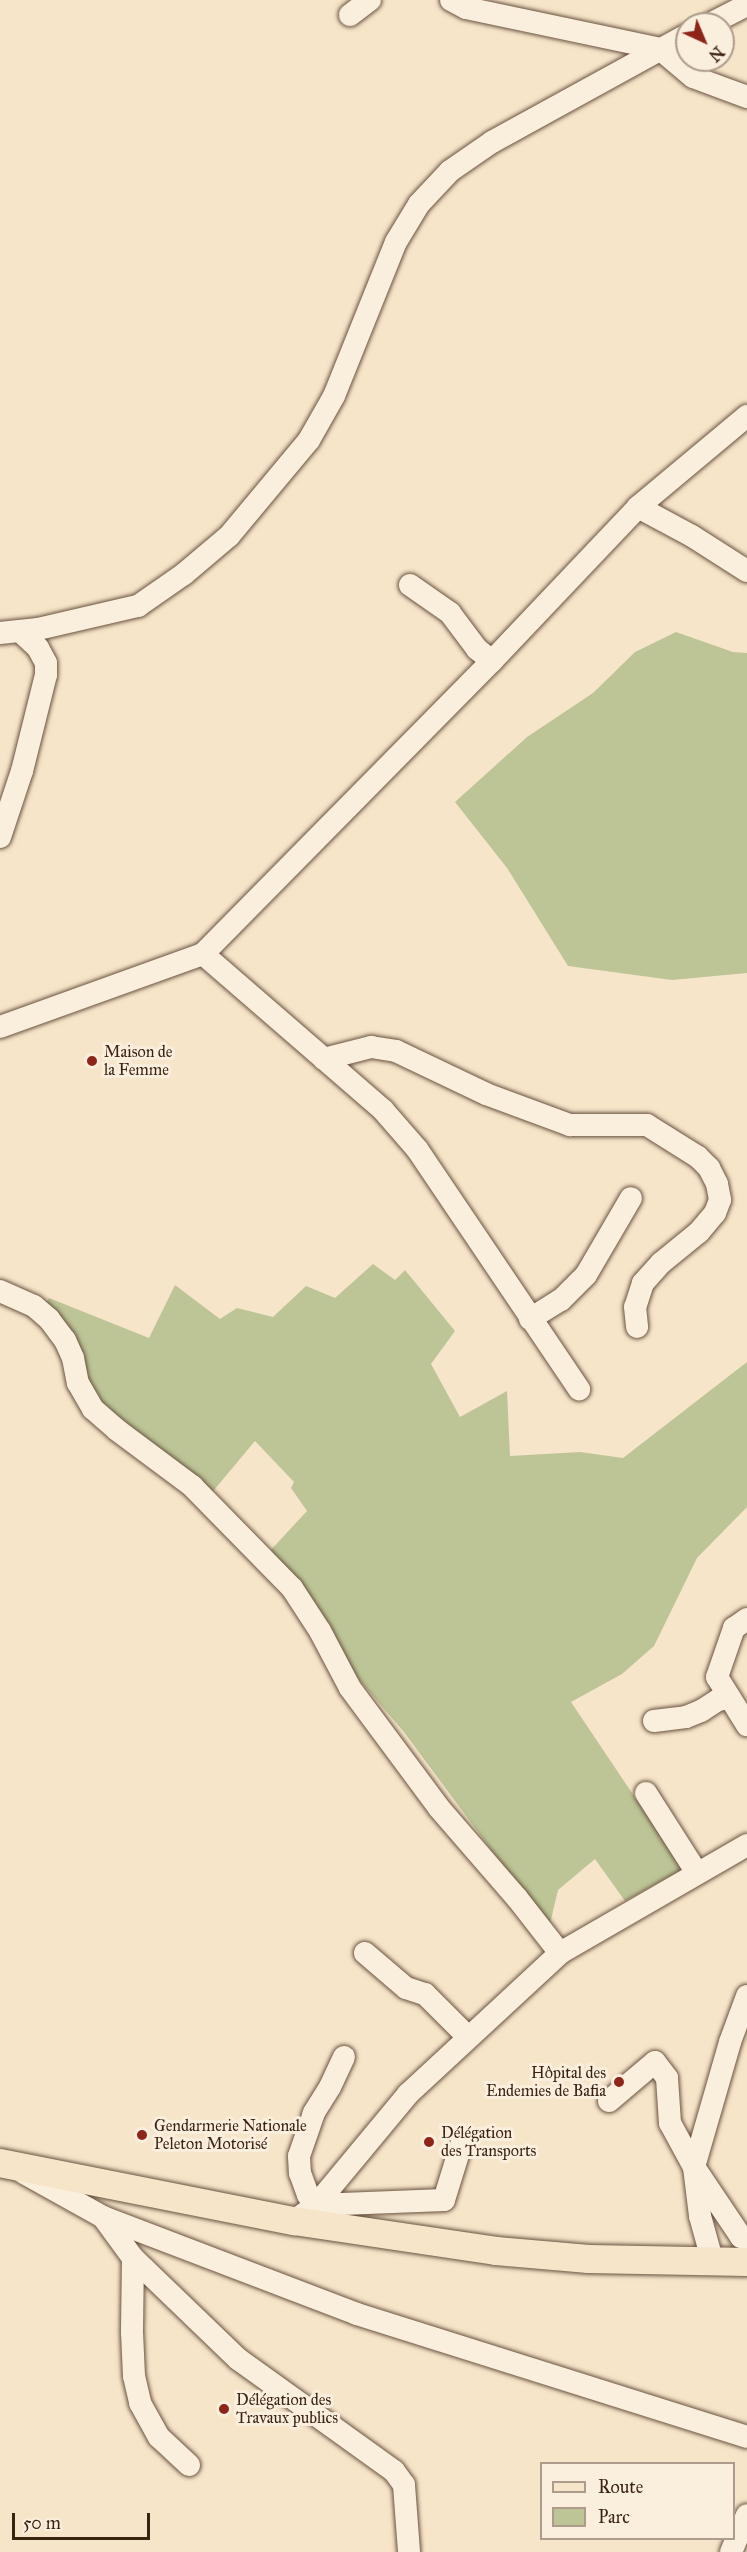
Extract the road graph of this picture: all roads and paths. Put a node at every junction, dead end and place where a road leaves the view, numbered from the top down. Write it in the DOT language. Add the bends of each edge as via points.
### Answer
graph roads {
  1 [pos="370,0"];
  2 [pos="451,0"];
  3 [pos="747,5"];
  4 [pos="733,12"];
  5 [pos="350,15"];
  6 [pos="675,41"];
  7 [pos="660,49"];
  8 [pos="747,97"];
  9 [pos="747,416"];
  10 [pos="638,507"];
  11 [pos="747,572"];
  12 [pos="410,585"];
  13 [pos="10,632"];
  14 [pos="492,661"];
  15 [pos="0,837"];
  16 [pos="203,954"];
  17 [pos="0,1027"];
  18 [pos="324,1059"];
  19 [pos="631,1198"];
  20 [pos="0,1291"];
  21 [pos="530,1319"];
  22 [pos="637,1327"];
  23 [pos="579,1389"];
  24 [pos="747,1619"];
  25 [pos="730,1698"];
  26 [pos="654,1721"];
  27 [pos="747,1725"];
  28 [pos="646,1793"];
  29 [pos="747,1845"];
  30 [pos="697,1873"];
  31 [pos="365,1953"];
  32 [pos="560,1953"];
  33 [pos="747,1996"];
  34 [pos="467,2036"];
  35 [pos="344,2057"];
  36 [pos="609,2101"];
  37 [pos="462,2142"];
  38 [pos="3,2162"];
  39 [pos="694,2167"];
  40 [pos="305,2213"];
  41 [pos="103,2217"];
  42 [pos="747,2237"];
  43 [pos="133,2258"];
  44 [pos="747,2262"];
  45 [pos="713,2263"];
  46 [pos="747,2437"];
  47 [pos="189,2465"];
  48 [pos="747,2516"];
  49 [pos="409,2552"];
  50 [pos="731,2552"];
  1 -- 5 [label="street"];
  2 -- 7 [label="street" via="466,8"];
  3 -- 4 [label="street"];
  6 -- 7 [label="street"];
  7 -- 8 [label="street" via="693,77"];
  7 -- 13 [label="street" via="492,142 450,171 419,204 396,242 329,405 309,440 229,536 138,606"];
  9 -- 10 [label="street"];
  10 -- 11 [label="street"];
  10 -- 14 [label="street"];
  12 -- 14 [label="street" via="450,613 477,649"];
  13 -- 15 [label="street" via="38,648 46,663 46,675 22,771"];
  14 -- 16 [label="street"];
  16 -- 17 [label="street"];
  16 -- 18 [label="street"];
  18 -- 21 [label="street" via="383,1110 417,1149"];
  18 -- 22 [label="street" via="371,1047 396,1051 486,1094 570,1125 647,1125 698,1157 713,1176 720,1200 699,1232 643,1283 635,1306"];
  19 -- 21 [label="street" via="586,1275 561,1300"];
  20 -- 32 [label="street" via="34,1306 49,1319 65,1340 78,1383 93,1409 192,1486 292,1588 350,1689 439,1808"];
  21 -- 23 [label="street"];
  24 -- 25 [label="street" via="734,1628 717,1677"];
  25 -- 26 [label="street" via="717,1700 686,1717"];
  25 -- 27 [label="street"];
  28 -- 30 [label="street"];
  29 -- 30 [label="street"];
  30 -- 32 [label="street"];
  31 -- 34 [label="street" via="406,1988 425,1994"];
  32 -- 34 [label="street"];
  33 -- 39 [label="street"];
  34 -- 40 [label="street" via="408,2094"];
  35 -- 40 [label="street" via="314,2113 299,2156 308,2195"];
  36 -- 39 [label="street" via="655,2062 667,2078 670,2123"];
  37 -- 40 [label="street" via="444,2200"];
  38 -- 40 [label="main road"];
  38 -- 41 [label="street"];
  39 -- 42 [label="street" via="741,2237"];
  39 -- 45 [label="street" via="700,2216"];
  40 -- 45 [label="main road" via="496,2251"];
  41 -- 43 [label="street"];
  41 -- 46 [label="street" via="357,2314"];
  43 -- 47 [label="street" via="134,2376 140,2403 159,2437"];
  43 -- 49 [label="street" via="238,2359 394,2471 404,2485"];
  44 -- 45 [label="main road"];
  48 -- 50 [label="street"];
}
